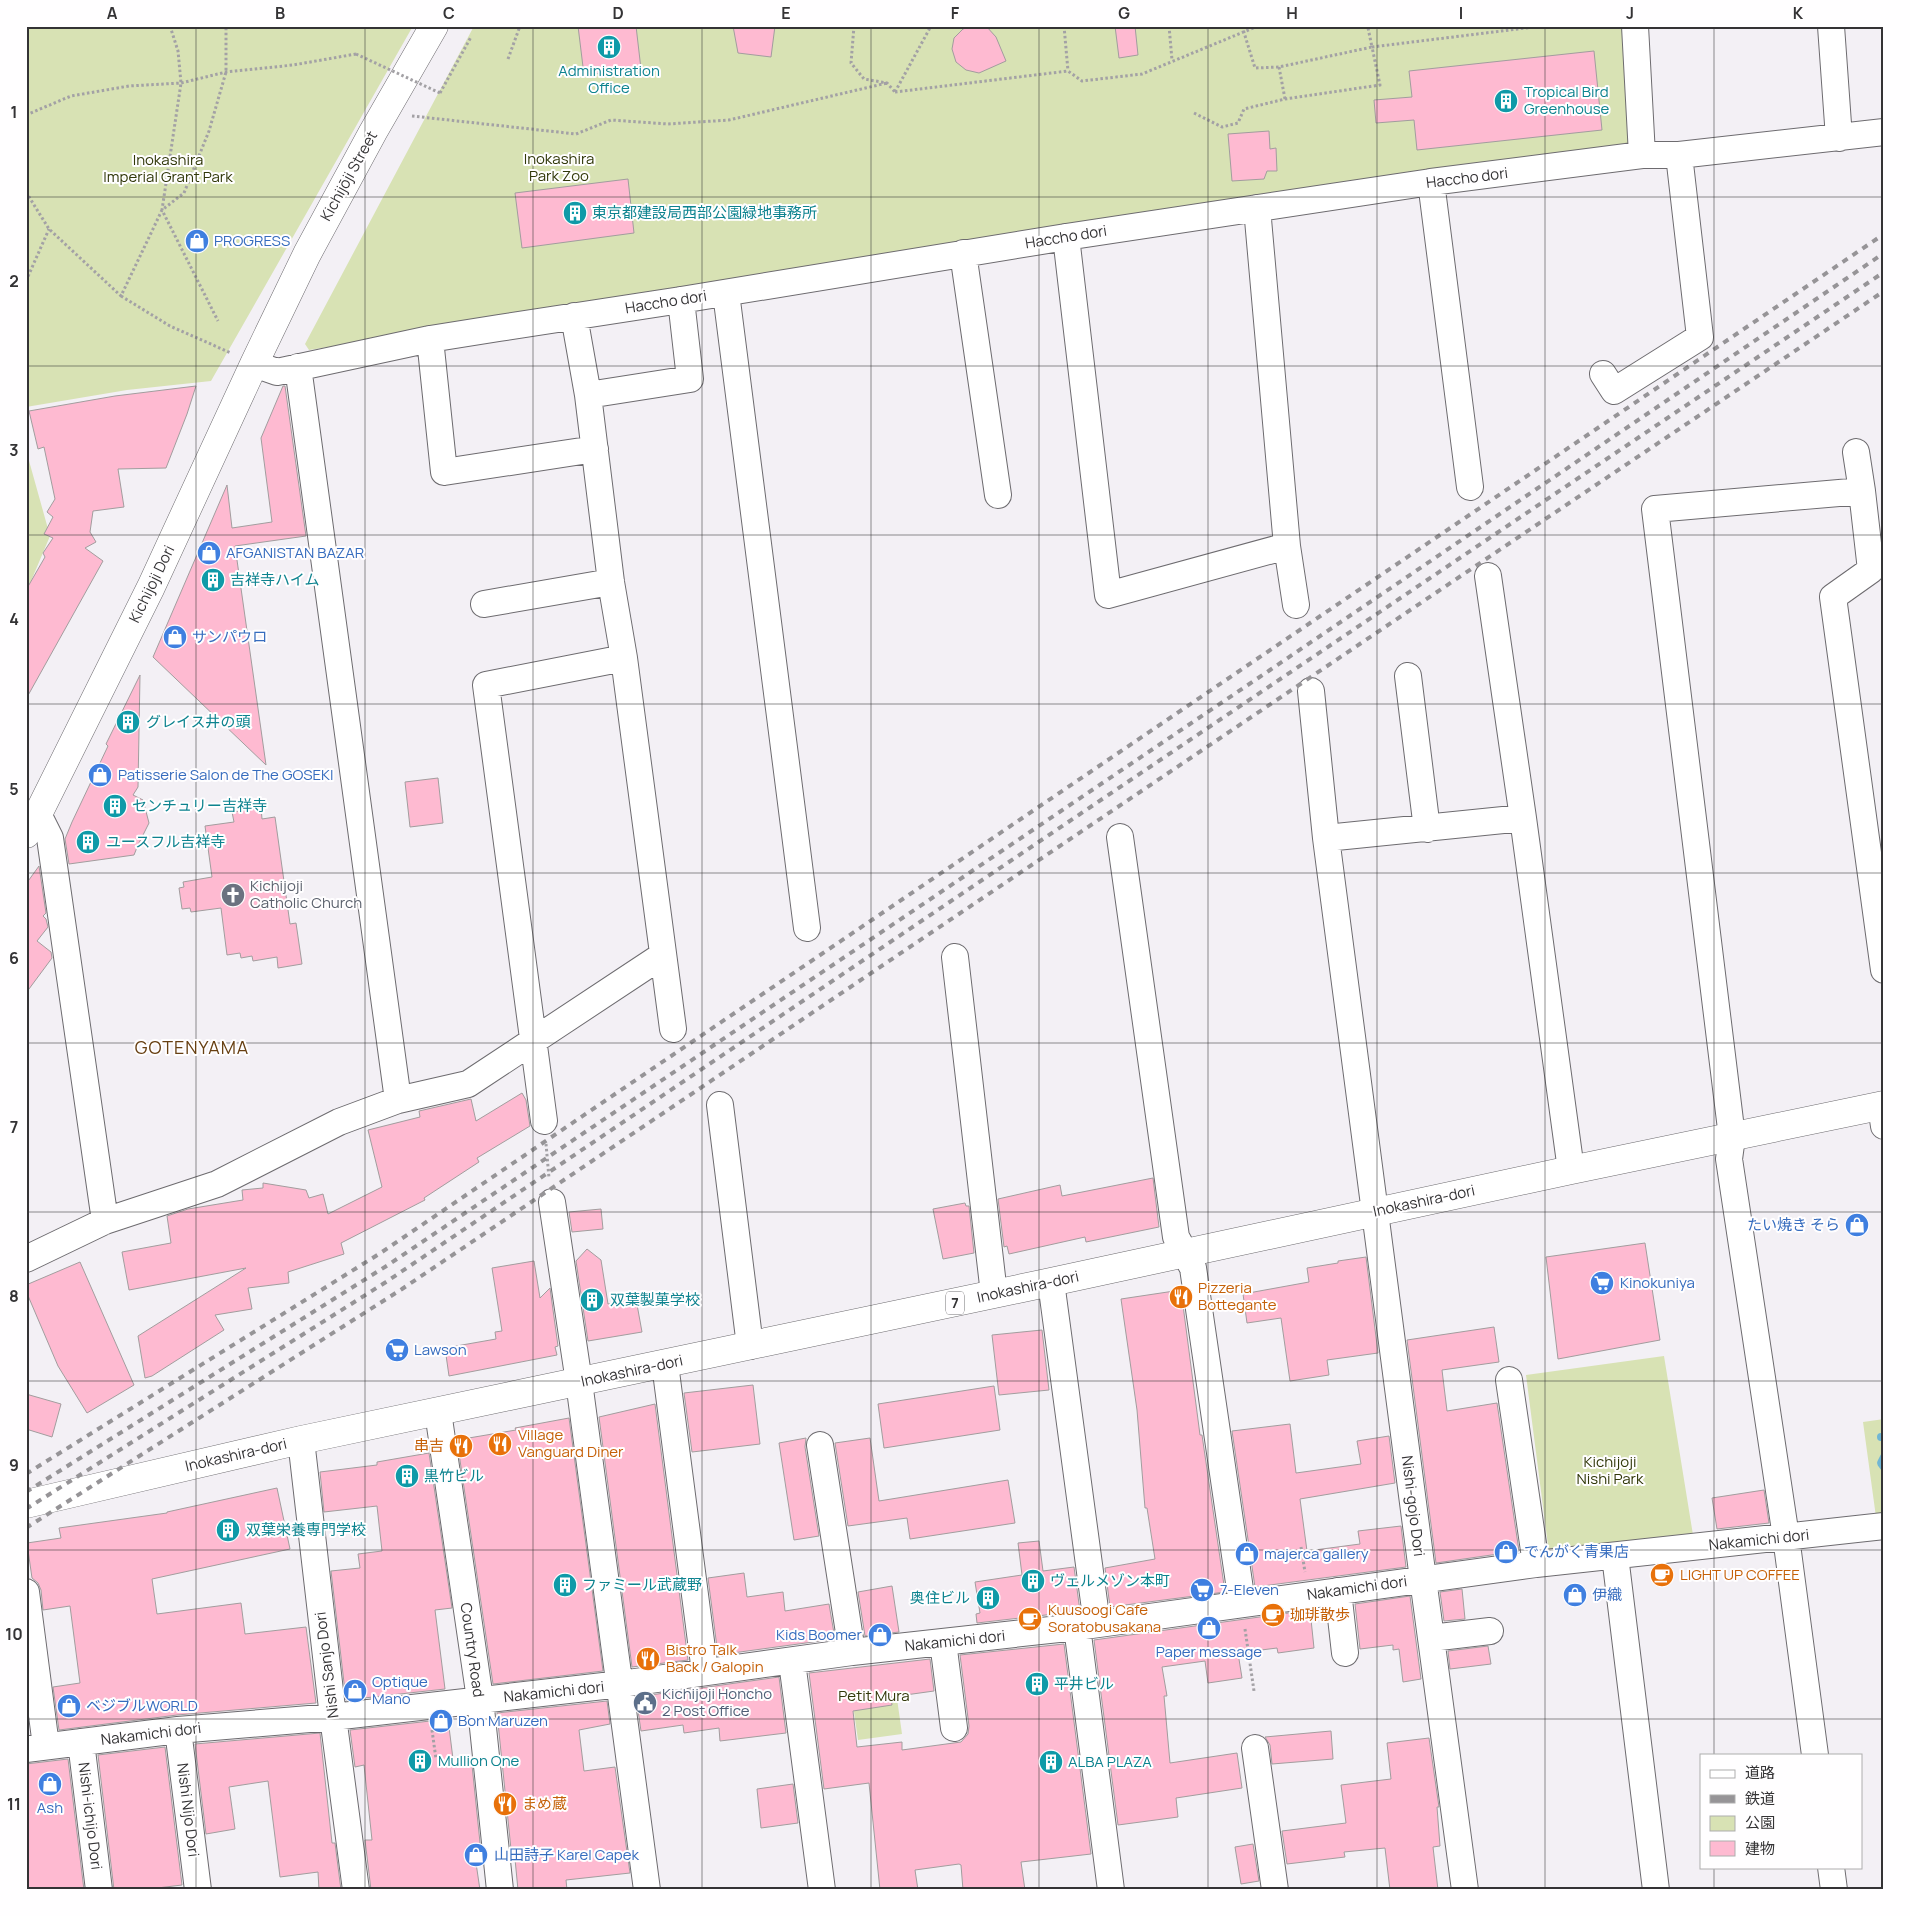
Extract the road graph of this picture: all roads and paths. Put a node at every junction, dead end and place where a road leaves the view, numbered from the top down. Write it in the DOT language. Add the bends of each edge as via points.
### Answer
graph roads {
  1 [pos="170,26"];
  2 [pos="226,26"];
  3 [pos="434,26"];
  4 [pos="520,26"];
  5 [pos="854,26"];
  6 [pos="931,26"];
  7 [pos="1064,26"];
  8 [pos="1169,26"];
  9 [pos="1242,26"];
  10 [pos="1258,26"];
  11 [pos="1365,26"];
  12 [pos="1542,26"];
  13 [pos="1635,26"];
  14 [pos="1830,26"];
  15 [pos="1243,33"];
  16 [pos="471,37"];
  17 [pos="1372,47"];
  18 [pos="508,60"];
  19 [pos="1172,60"];
  20 [pos="1279,67"];
  21 [pos="1068,71"];
  22 [pos="226,72"];
  23 [pos="181,83"];
  24 [pos="887,83"];
  25 [pos="895,92"];
  26 [pos="1284,98"];
  27 [pos="1194,113"];
  28 [pos="26,115"];
  29 [pos="411,116"];
  30 [pos="1884,132"];
  31 [pos="1839,138"];
  32 [pos="1642,155"];
  33 [pos="1679,155"];
  34 [pos="1430,182"];
  35 [pos="26,192"];
  36 [pos="1256,208"];
  37 [pos="162,210"];
  38 [pos="49,229"];
  39 [pos="1066,237"];
  40 [pos="963,254"];
  41 [pos="26,281"];
  42 [pos="726,293"];
  43 [pos="120,296"];
  44 [pos="681,300"];
  45 [pos="574,316"];
  46 [pos="218,321"];
  47 [pos="430,339"];
  48 [pos="206,343"];
  49 [pos="254,364"];
  50 [pos="298,366"];
  51 [pos="1603,374"];
  52 [pos="588,395"];
  53 [pos="595,449"];
  54 [pos="1856,452"];
  55 [pos="1470,487"];
  56 [pos="1862,491"];
  57 [pos="998,495"];
  58 [pos="1287,546"];
  59 [pos="1488,576"];
  60 [pos="611,582"];
  61 [pos="484,604"];
  62 [pos="1296,604"];
  63 [pos="624,658"];
  64 [pos="1408,676"];
  65 [pos="1311,691"];
  66 [pos="1523,818"];
  67 [pos="32,824"];
  68 [pos="1427,829"];
  69 [pos="1120,837"];
  70 [pos="1326,838"];
  71 [pos="807,928"];
  72 [pos="663,955"];
  73 [pos="954,957"];
  74 [pos="1884,970"];
  75 [pos="673,1029"];
  76 [pos="534,1040"];
  77 [pos="398,1100"];
  78 [pos="720,1104"];
  79 [pos="1883,1112"];
  80 [pos="544,1121"];
  81 [pos="1732,1137"];
  82 [pos="1571,1170"];
  83 [pos="552,1202"];
  84 [pos="1374,1212"];
  85 [pos="105,1222"];
  86 [pos="1184,1253"];
  87 [pos="26,1259"];
  88 [pos="1051,1282"];
  89 [pos="994,1294"];
  90 [pos="750,1346"];
  91 [pos="665,1364"];
  92 [pos="1509,1380"];
  93 [pos="579,1382"];
  94 [pos="438,1412"];
  95 [pos="301,1440"];
  96 [pos="820,1445"];
  97 [pos="26,1504"];
  98 [pos="1884,1526"];
  99 [pos="1786,1537"];
  100 [pos="1615,1556"];
  101 [pos="1536,1564"];
  102 [pos="1423,1579"];
  103 [pos="26,1592"];
  104 [pos="1330,1592"];
  105 [pos="1242,1603"];
  106 [pos="1087,1626"];
  107 [pos="1490,1632"];
  108 [pos="1431,1638"];
  109 [pos="943,1642"];
  110 [pos="852,1652"];
  111 [pos="1338,1653"];
  112 [pos="792,1662"];
  113 [pos="705,1672"];
  114 [pos="621,1684"];
  115 [pos="1254,1691"];
  116 [pos="480,1699"];
  117 [pos="333,1717"];
  118 [pos="431,1721"];
  119 [pos="954,1728"];
  120 [pos="178,1730"];
  121 [pos="81,1742"];
  122 [pos="36,1747"];
  123 [pos="1255,1748"];
  124 [pos="1815,1754"];
  125 [pos="436,1759"];
  126 [pos="1830,1868"];
  127 [pos="99,1890"];
  128 [pos="198,1890"];
  129 [pos="356,1890"];
  130 [pos="500,1890"];
  131 [pos="647,1890"];
  132 [pos="822,1890"];
  133 [pos="1111,1890"];
  134 [pos="1275,1890"];
  135 [pos="1465,1890"];
  136 [pos="1656,1890"];
  137 [pos="1834,1890"];
  1 -- 23 [label="path" via="178,51"];
  2 -- 22 [label="path"];
  3 -- 49 [label="main road, Kichijoji Dori" via="320,229"];
  4 -- 18 [label="path"];
  5 -- 24 [label="path" via="851,63 864,79"];
  6 -- 25 [label="path"];
  7 -- 21 [label="path"];
  8 -- 19 [label="path"];
  9 -- 15 [label="path"];
  10 -- 15 [label="path"];
  11 -- 17 [label="path"];
  12 -- 17 [label="path"];
  13 -- 32 [label="street"];
  14 -- 31 [label="street"];
  15 -- 19 [label="path"];
  15 -- 20 [label="path" via="1255,68"];
  16 -- 22 [label="path, bridge" via="440,93 356,54"];
  17 -- 20 [label="path"];
  17 -- 26 [label="path" via="1380,86"];
  19 -- 21 [label="path" via="1142,74 1082,81"];
  20 -- 26 [label="path"];
  21 -- 25 [label="path"];
  22 -- 23 [label="path"];
  22 -- 37 [label="path" via="209,131 184,193"];
  23 -- 28 [label="path" via="129,86 71,96"];
  23 -- 37 [label="path"];
  24 -- 25 [label="path"];
  24 -- 29 [label="path" via="729,120 668,124 610,120 576,134"];
  26 -- 27 [label="path" via="1244,109 1238,123 1222,126"];
  30 -- 31 [label="street, Haccho dori"];
  31 -- 33 [label="street, Haccho dori"];
  32 -- 33 [label="street, Haccho dori"];
  32 -- 34 [label="street, Haccho dori"];
  33 -- 51 [label="street" via="1700,337 1614,391"];
  34 -- 36 [label="street, Haccho dori"];
  34 -- 55 [label="street"];
  35 -- 38 [label="path"];
  36 -- 39 [label="street, Haccho dori"];
  36 -- 58 [label="street"];
  37 -- 43 [label="path"];
  37 -- 46 [label="path"];
  38 -- 41 [label="path"];
  38 -- 43 [label="path"];
  39 -- 40 [label="street, Haccho dori"];
  39 -- 58 [label="street" via="1108,595"];
  40 -- 42 [label="street, Haccho dori"];
  40 -- 57 [label="street"];
  42 -- 44 [label="street, Haccho dori"];
  42 -- 71 [label="street"];
  43 -- 48 [label="path"];
  44 -- 45 [label="street, Haccho dori"];
  44 -- 52 [label="street" via="690,379"];
  45 -- 47 [label="street, Haccho dori"];
  45 -- 52 [label="street"];
  47 -- 50 [label="street, Haccho dori"];
  47 -- 53 [label="street" via="444,472"];
  49 -- 50 [label="street, Haccho dori" via="277,372"];
  49 -- 67 [label="main road, Kichijoji Dori" via="151,587"];
  50 -- 77 [label="street"];
  52 -- 53 [label="street"];
  53 -- 60 [label="street"];
  54 -- 56 [label="street"];
  56 -- 74 [label="street" via="1871,570 1833,597"];
  56 -- 81 [label="street" via="1655,509"];
  58 -- 62 [label="street"];
  59 -- 66 [label="street"];
  60 -- 61 [label="street"];
  60 -- 63 [label="street"];
  63 -- 72 [label="street"];
  63 -- 76 [label="street" via="486,685"];
  64 -- 68 [label="street"];
  65 -- 70 [label="street, Nishi-gojo Dori"];
  66 -- 68 [label="street"];
  66 -- 82 [label="street"];
  67 -- 85 [label="street" via="50,838"];
  68 -- 70 [label="street"];
  69 -- 86 [label="street" via="1176,1237"];
  70 -- 84 [label="street, Nishi-gojo Dori"];
  72 -- 75 [label="street"];
  72 -- 76 [label="street"];
  73 -- 89 [label="street"];
  76 -- 77 [label="street" via="468,1084"];
  76 -- 80 [label="street"];
  77 -- 85 [label="street" via="339,1122 217,1184"];
  78 -- 90 [label="street"];
  79 -- 81 [label="main road, Inokashira-dori / 7"];
  80 -- 83 [label="path"];
  81 -- 82 [label="main road, Inokashira-dori / 7"];
  81 -- 99 [label="street" via="1729,1159"];
  82 -- 84 [label="main road, Inokashira-dori / 7"];
  83 -- 93 [label="street"];
  84 -- 86 [label="main road, Inokashira-dori / 7"];
  84 -- 102 [label="street, Nishi-gojo Dori"];
  85 -- 87 [label="street"];
  86 -- 88 [label="main road, Inokashira-dori / 7"];
  86 -- 105 [label="street" via="1193,1268"];
  88 -- 89 [label="main road, Inokashira-dori / 7"];
  88 -- 106 [label="street"];
  89 -- 90 [label="main road, Inokashira-dori / 7"];
  90 -- 91 [label="main road, Inokashira-dori / 7"];
  91 -- 93 [label="main road, Inokashira-dori / 7"];
  91 -- 113 [label="street"];
  92 -- 101 [label="street"];
  93 -- 94 [label="main road, Inokashira-dori / 7"];
  93 -- 114 [label="street"];
  94 -- 95 [label="main road, Inokashira-dori / 7"];
  94 -- 116 [label="street, Country Road"];
  95 -- 97 [label="main road, Inokashira-dori / 7"];
  95 -- 117 [label="street, Nishi Sanjo Dori"];
  96 -- 110 [label="street"];
  98 -- 99 [label="street, Nakamichi dori"];
  99 -- 100 [label="street, Nakamichi dori"];
  99 -- 124 [label="street"];
  100 -- 101 [label="street, Nakamichi dori"];
  100 -- 136 [label="street"];
  101 -- 102 [label="street, Nakamichi dori"];
  102 -- 104 [label="street, Nakamichi dori"];
  102 -- 108 [label="street, Nishi-gojo Dori"];
  103 -- 122 [label="street"];
  104 -- 105 [label="street, Nakamichi dori"];
  104 -- 111 [label="street"];
  105 -- 106 [label="street, Nakamichi dori"];
  105 -- 115 [label="path"];
  106 -- 109 [label="street, Nakamichi dori"];
  106 -- 133 [label="street"];
  107 -- 108 [label="street"];
  108 -- 135 [label="street, Nishi-gojo Dori"];
  109 -- 110 [label="street, Nakamichi dori"];
  109 -- 119 [label="street"];
  110 -- 112 [label="street, Nakamichi dori"];
  112 -- 113 [label="street, Nakamichi dori"];
  112 -- 132 [label="street"];
  113 -- 114 [label="street, Nakamichi dori"];
  114 -- 116 [label="street, Nakamichi dori"];
  114 -- 131 [label="street"];
  116 -- 117 [label="street, Nakamichi dori"];
  116 -- 130 [label="street, Country Road"];
  117 -- 120 [label="street, Nakamichi dori"];
  117 -- 129 [label="street, Nishi Sanjo Dori"];
  118 -- 125 [label="path"];
  120 -- 121 [label="street, Nakamichi dori"];
  120 -- 128 [label="street, Nishi Nijo Dori"];
  121 -- 122 [label="street, Nakamichi dori"];
  121 -- 127 [label="street, Nishi-ichijo Dori"];
  123 -- 134 [label="street"];
  126 -- 137 [label="street"];
}
